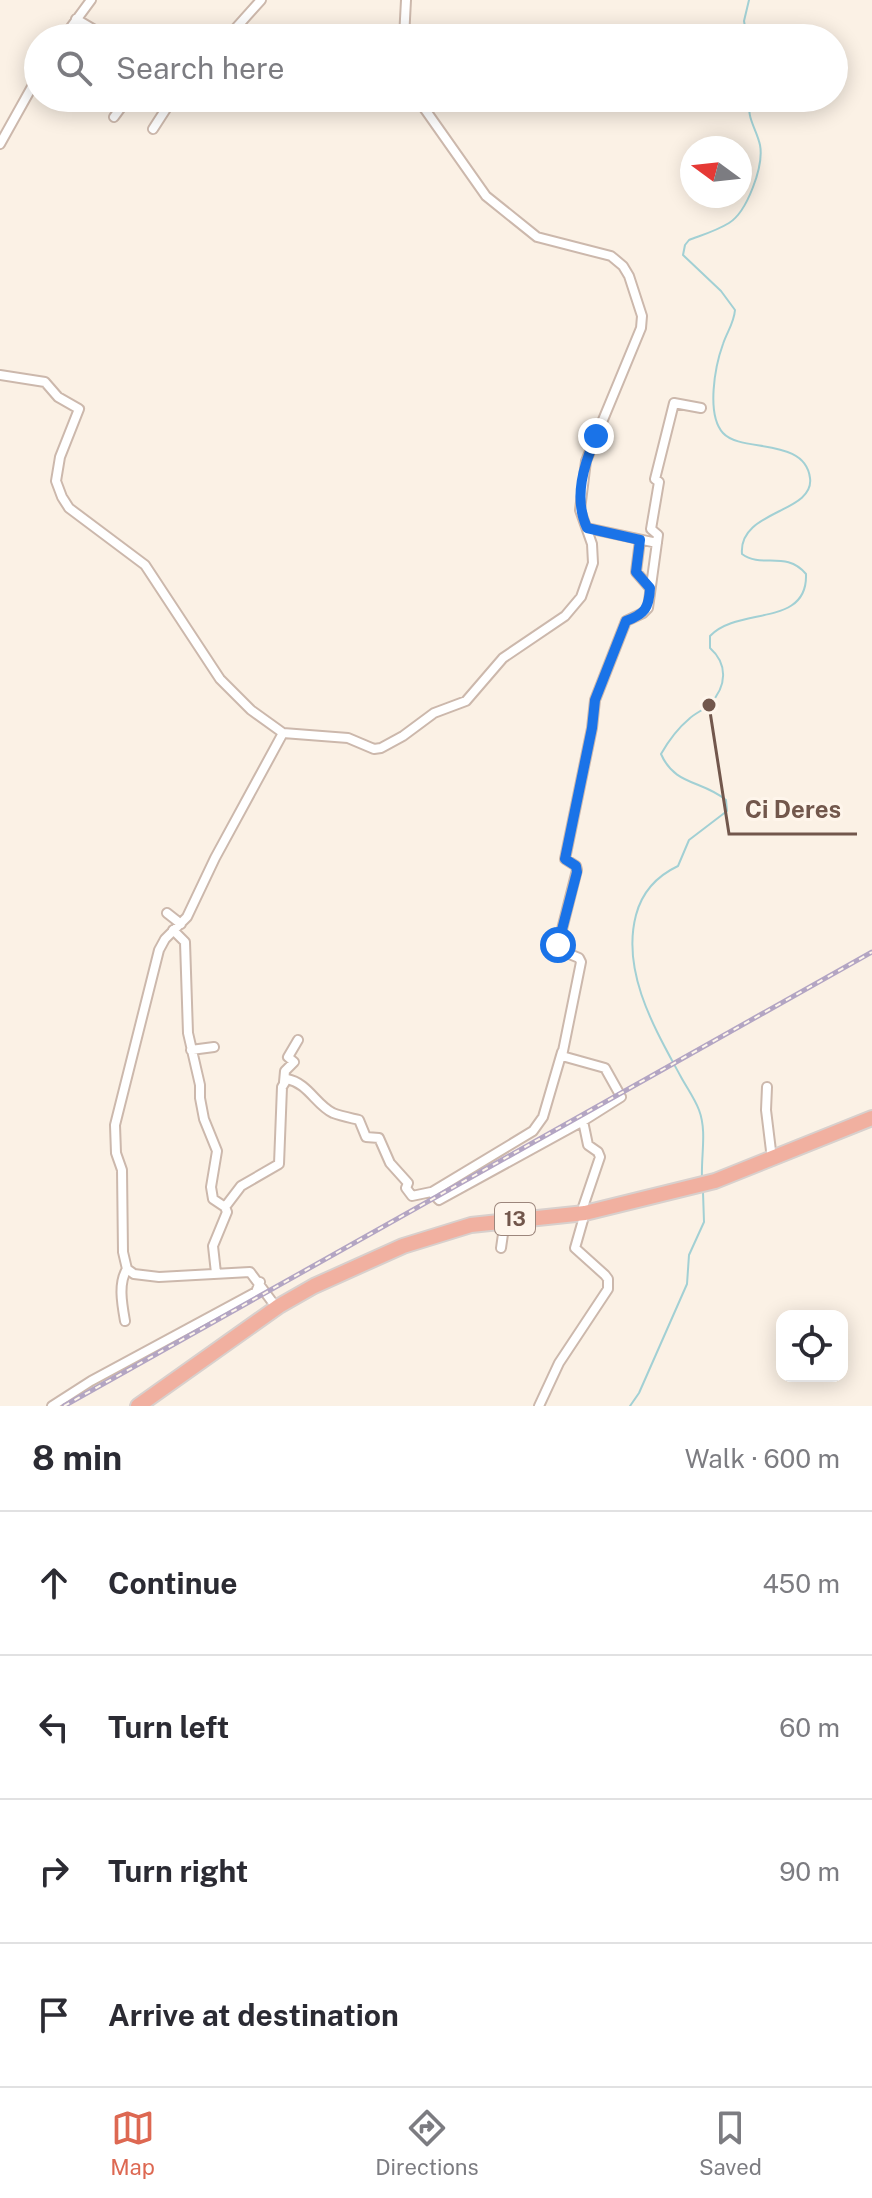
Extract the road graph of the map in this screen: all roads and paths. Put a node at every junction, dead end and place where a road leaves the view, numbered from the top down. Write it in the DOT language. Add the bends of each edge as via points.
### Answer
graph roads {
  1 [pos="91,0"];
  2 [pos="261,0"];
  3 [pos="406,0"];
  4 [pos="76,19"];
  5 [pos="73,24"];
  6 [pos="84,24"];
  7 [pos="240,24"];
  8 [pos="405,24"];
  9 [pos="24,99"];
  10 [pos="118,112"];
  11 [pos="164,112"];
  12 [pos="427,112"];
  13 [pos="114,117"];
  14 [pos="153,129"];
  15 [pos="0,144"];
  16 [pos="0,375"];
  17 [pos="701,408"];
  18 [pos="587,528"];
  19 [pos="640,540"];
  20 [pos="657,543"];
  21 [pos="650,588"];
  22 [pos="283,733"];
  23 [pos="167,913"];
  24 [pos="181,924"];
  25 [pos="173,930"];
  26 [pos="298,1040"];
  27 [pos="214,1047"];
  28 [pos="191,1050"];
  29 [pos="562,1052"];
  30 [pos="284,1082"];
  31 [pos="767,1087"];
  32 [pos="872,1118"];
  33 [pos="583,1121"];
  34 [pos="772,1159"];
  35 [pos="432,1192"];
  36 [pos="225,1207"];
  37 [pos="583,1213"];
  38 [pos="505,1220"];
  39 [pos="501,1248"];
  40 [pos="127,1269"];
  41 [pos="216,1273"];
  42 [pos="260,1282"];
  43 [pos="276,1307"];
  44 [pos="125,1321"];
  45 [pos="52,1406"];
  46 [pos="138,1406"];
  47 [pos="539,1406"];
  1 -- 4 [label="street"];
  2 -- 7 [label="street"];
  3 -- 8 [label="street"];
  4 -- 5 [label="street"];
  4 -- 6 [label="street"];
  9 -- 15 [label="street"];
  10 -- 13 [label="street"];
  11 -- 14 [label="street"];
  12 -- 18 [label="street" via="486,196 537,237 611,256 629,276 642,322 586,461 580,510"];
  16 -- 22 [label="street" via="45,382 79,409 58,463 62,497 81,518 145,565 220,679"];
  17 -- 20 [label="street" via="674,403 655,479 659,482 650,521"];
  18 -- 19 [label="street"];
  18 -- 22 [label="street" via="593,563 581,597 565,616 503,658 466,701 434,713 381,748 348,738"];
  19 -- 20 [label="street"];
  19 -- 21 [label="street" via="636,572"];
  20 -- 21 [label="street"];
  21 -- 29 [label="street" via="648,608 626,621 594,701 565,859 577,870 558,945 581,962"];
  22 -- 24 [label="street"];
  23 -- 24 [label="street"];
  24 -- 25 [label="street"];
  25 -- 28 [label="street" via="185,942"];
  25 -- 40 [label="street" via="156,956 115,1125"];
  26 -- 30 [label="street" via="288,1057 294,1062 285,1071"];
  27 -- 28 [label="street"];
  28 -- 36 [label="street" via="204,1119 217,1151 213,1199"];
  29 -- 33 [label="street" via="563,1057 605,1068 620,1095"];
  29 -- 35 [label="street" via="543,1117 533,1131"];
  30 -- 35 [label="street" via="292,1080 314,1094 331,1112 359,1120 366,1137 379,1138 412,1196"];
  30 -- 36 [label="street" via="279,1164 241,1186"];
  31 -- 34 [label="street"];
  32 -- 34 [label="highway, 13"];
  33 -- 35 [label="street" via="441,1199"];
  33 -- 37 [label="street" via="588,1145 600,1157"];
  34 -- 37 [label="highway, 13" via="715,1181"];
  36 -- 41 [label="street" via="213,1246"];
  37 -- 38 [label="highway, 13"];
  37 -- 47 [label="street" via="576,1250 605,1275 608,1289 569,1347"];
  38 -- 39 [label="street"];
  38 -- 43 [label="highway, 13" via="403,1246"];
  40 -- 41 [label="street" via="159,1277"];
  40 -- 44 [label="street" via="122,1287"];
  41 -- 42 [label="street" via="244,1271"];
  42 -- 43 [label="street"];
  42 -- 45 [label="street" via="256,1292"];
  43 -- 46 [label="highway, 13"];
}
